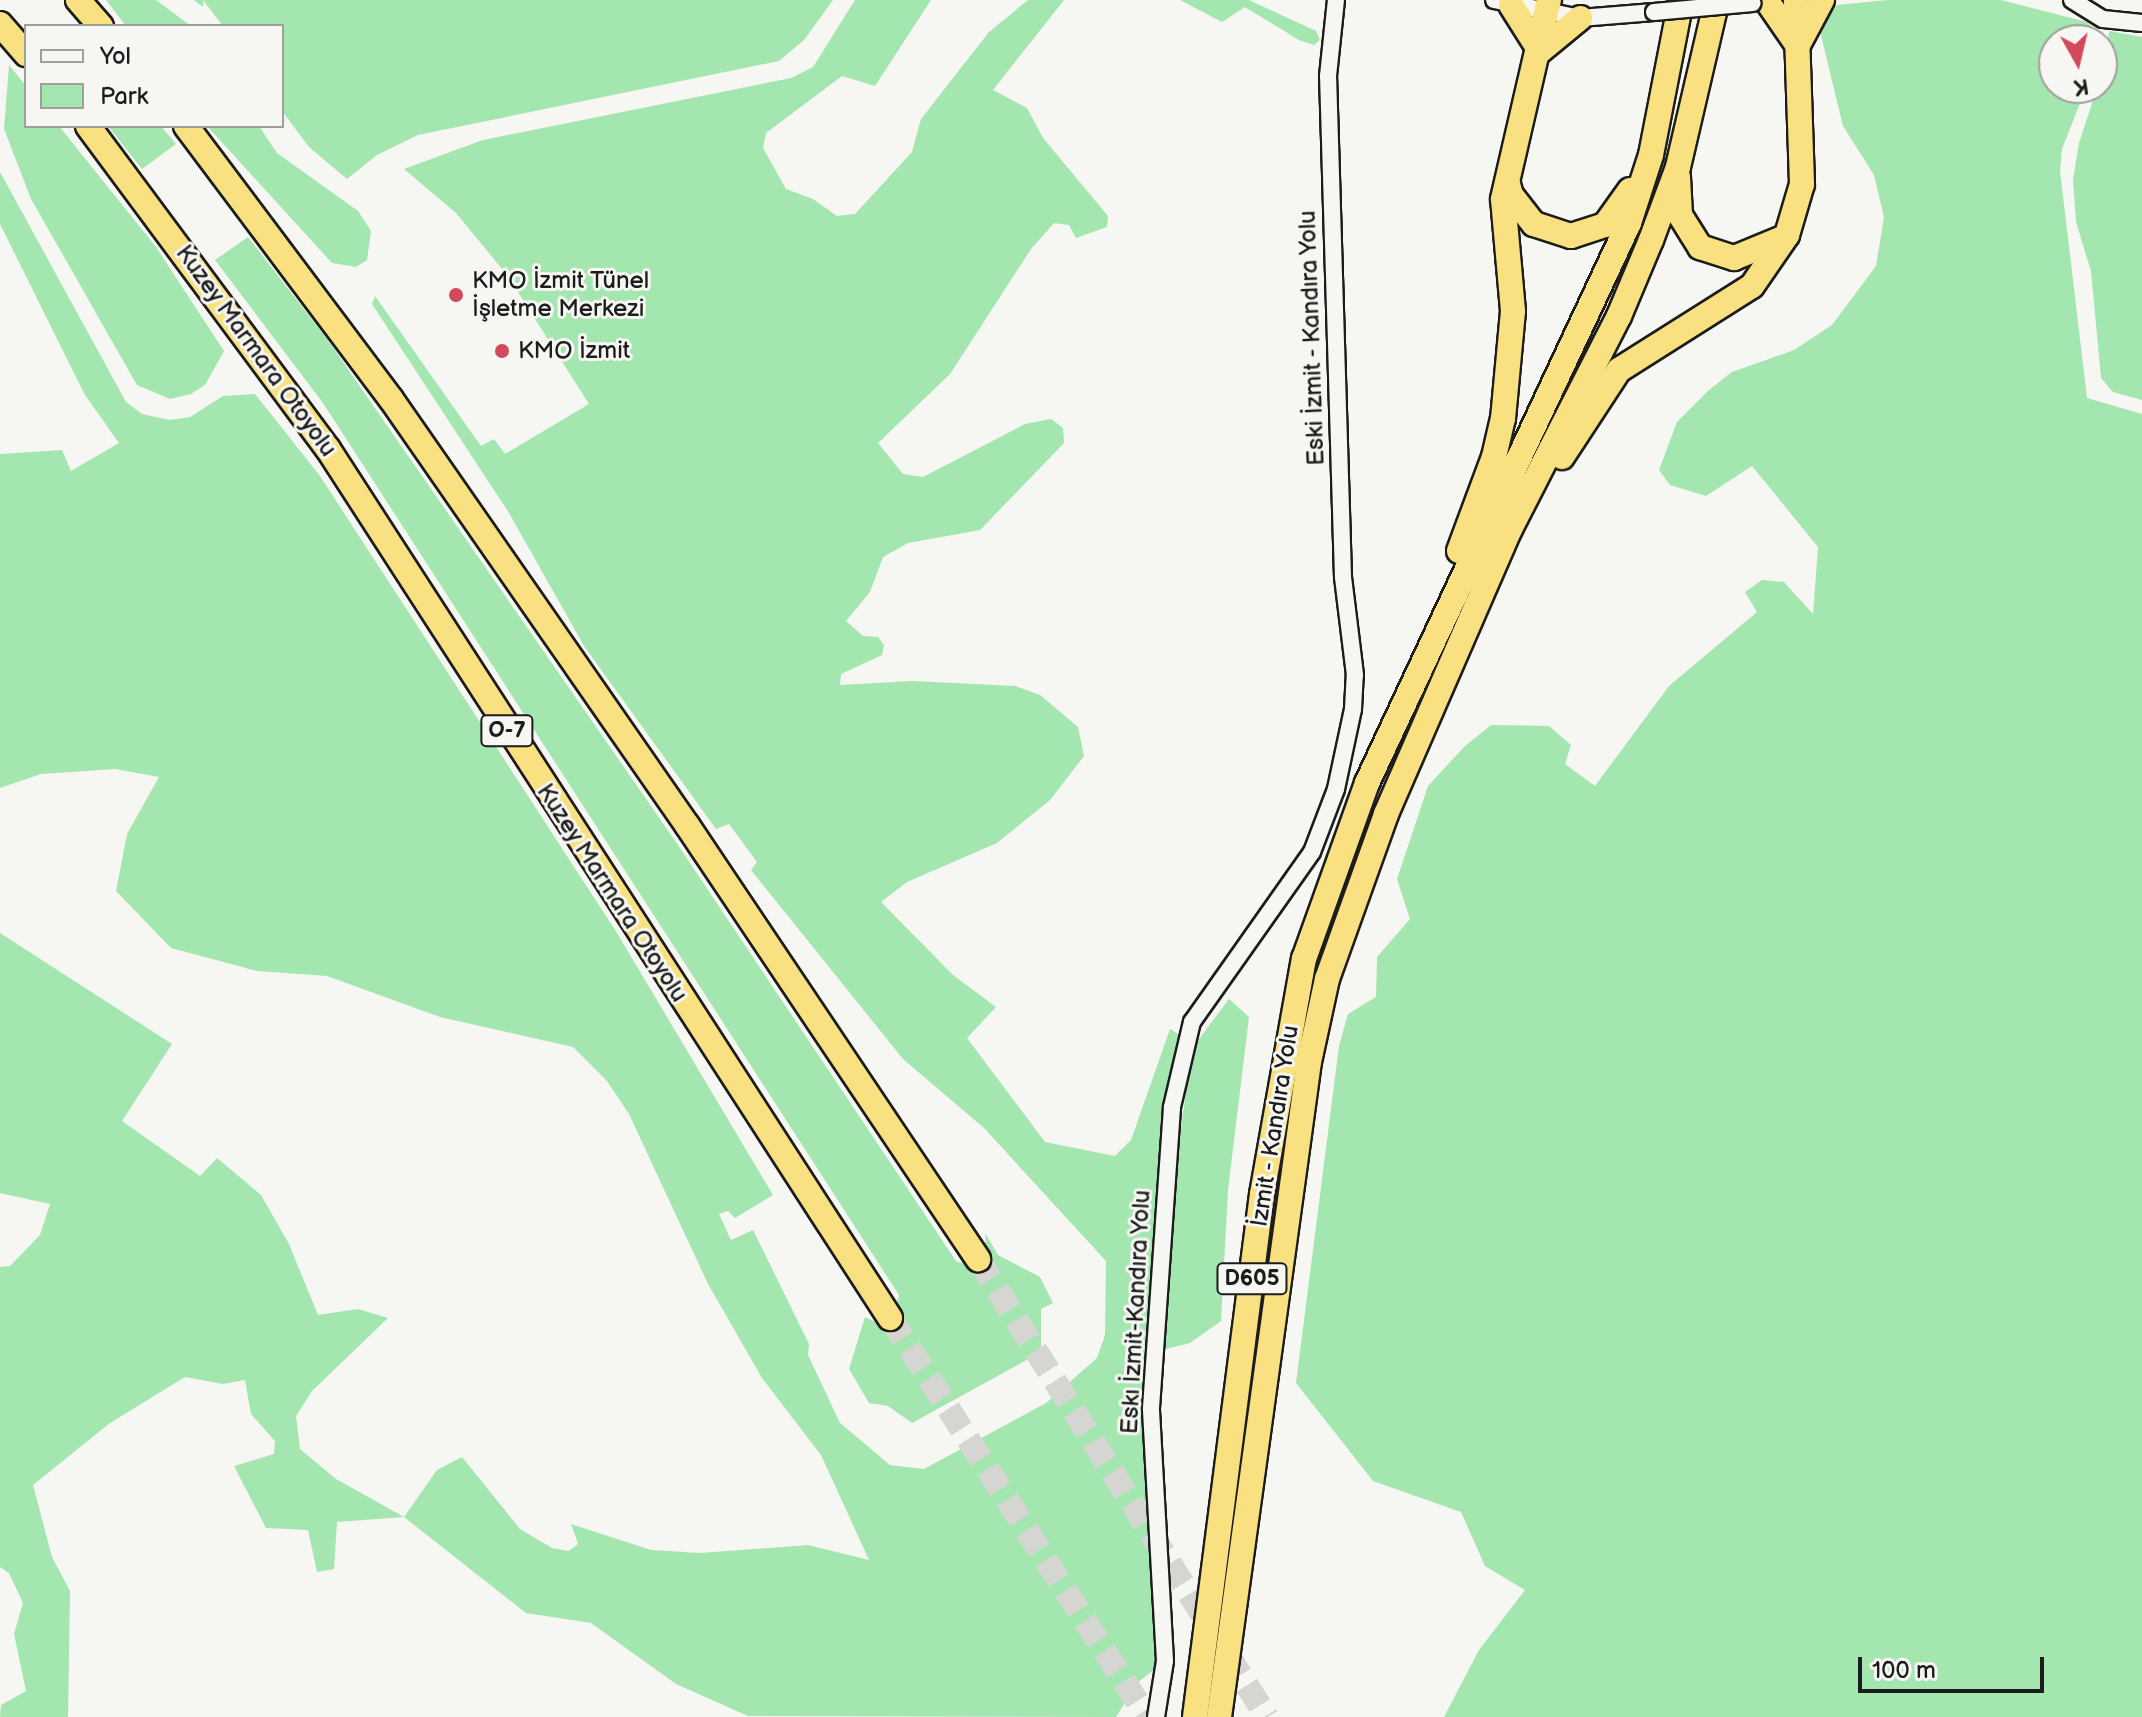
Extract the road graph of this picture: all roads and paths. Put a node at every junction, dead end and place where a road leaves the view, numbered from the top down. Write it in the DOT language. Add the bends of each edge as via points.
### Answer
graph roads {
  1 [pos="78,0"];
  2 [pos="1336,0"];
  3 [pos="1681,0"];
  4 [pos="1717,0"];
  5 [pos="1796,0"];
  6 [pos="1822,0"];
  7 [pos="2072,0"];
  8 [pos="1765,1"];
  9 [pos="1502,2"];
  10 [pos="1548,7"];
  11 [pos="1580,18"];
  12 [pos="2142,23"];
  13 [pos="0,24"];
  14 [pos="99,24"];
  15 [pos="1798,45"];
  16 [pos="1540,51"];
  17 [pos="24,52"];
  18 [pos="90,128"];
  19 [pos="188,128"];
  20 [pos="1651,155"];
  21 [pos="1678,167"];
  22 [pos="1507,178"];
  23 [pos="1787,235"];
  24 [pos="1510,529"];
  25 [pos="1446,608"];
  26 [pos="1232,972"];
  27 [pos="978,1259"];
  28 [pos="890,1318"];
  29 [pos="1156,1717"];
  30 [pos="1195,1717"];
  31 [pos="1219,1717"];
  1 -- 14 [label="highway"];
  2 -- 26 [label="street, Eski İzmit - Kandıra Yolu" via="1328,76 1341,515 1355,675 1353,709 1336,789 1312,852"];
  3 -- 20 [label="highway"];
  4 -- 21 [label="highway"];
  5 -- 15 [label="highway"];
  6 -- 15 [label="highway"];
  7 -- 12 [label="street" via="2103,19"];
  8 -- 11 [label="street, bridge"];
  8 -- 15 [label="highway"];
  9 -- 10 [label="street"];
  9 -- 16 [label="highway"];
  10 -- 11 [label="street"];
  10 -- 16 [label="highway"];
  11 -- 16 [label="highway"];
  13 -- 17 [label="highway"];
  15 -- 23 [label="highway" via="1802,184"];
  16 -- 22 [label="highway"];
  18 -- 28 [label="highway, Kuzey Marmara Otoyolu / O-7" via="328,449"];
  19 -- 27 [label="highway" via="391,399 687,825"];
  20 -- 22 [label="highway" via="1605,225 1571,236 1534,224 1511,195"];
  20 -- 25 [label="highway" via="1629,223 1580,335"];
  21 -- 23 [label="highway" via="1680,215 1700,247 1734,258"];
  21 -- 24 [label="highway" via="1619,316"];
  22 -- 25 [label="highway" via="1503,199 1513,311 1503,419 1494,457 1462,535"];
  23 -- 24 [label="highway" via="1752,286 1619,370"];
  24 -- 31 [label="highway" via="1358,882 1327,979 1309,1062"];
  25 -- 30 [label="highway, İzmit - Kandıra Yolu / D605" via="1367,783 1304,959 1262,1194"];
  26 -- 29 [label="street, Eskı İzmit-Kandıra Yolu" via="1192,1022 1172,1107 1151,1408 1165,1661"];
}
